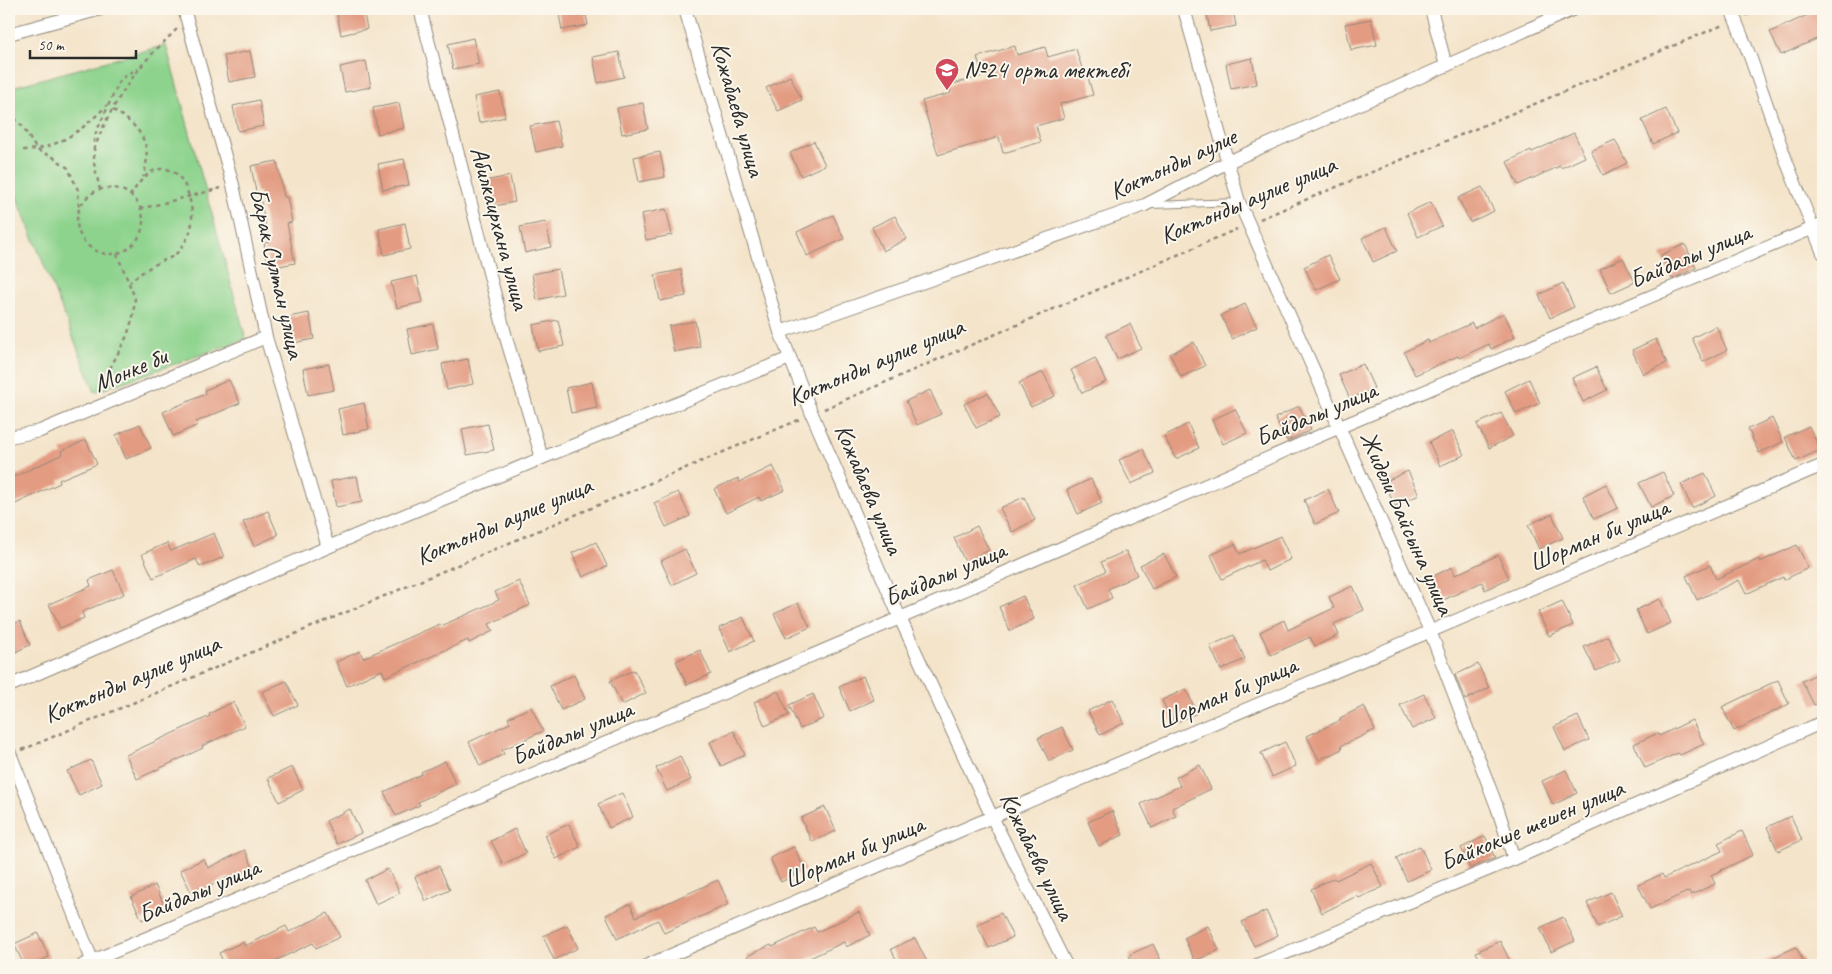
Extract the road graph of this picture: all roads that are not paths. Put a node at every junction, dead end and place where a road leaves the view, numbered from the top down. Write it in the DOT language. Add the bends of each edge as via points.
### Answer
graph roads {
  1 [pos="101,9"];
  2 [pos="420,9"];
  3 [pos="684,9"];
  4 [pos="1184,9"];
  5 [pos="1431,9"];
  6 [pos="1574,9"];
  7 [pos="185,14"];
  8 [pos="1733,14"];
  9 [pos="9,34"];
  10 [pos="1446,66"];
  11 [pos="1228,162"];
  12 [pos="1239,202"];
  13 [pos="1144,205"];
  14 [pos="1818,226"];
  15 [pos="1823,253"];
  16 [pos="780,332"];
  17 [pos="266,337"];
  18 [pos="790,358"];
  19 [pos="1340,427"];
  20 [pos="9,437"];
  21 [pos="542,458"];
  22 [pos="1823,465"];
  23 [pos="328,547"];
  24 [pos="900,618"];
  25 [pos="1430,631"];
  26 [pos="9,686"];
  27 [pos="1823,722"];
  28 [pos="10,753"];
  29 [pos="992,817"];
  30 [pos="1514,859"];
  31 [pos="90,964"];
  32 [pos="648,965"];
  33 [pos="1066,965"];
  34 [pos="1257,965"];
  1 -- 9 [label="street"];
  2 -- 21 [label="street, Абилкаирхана улица" via="507,341"];
  3 -- 16 [label="street, Кожабаева улица"];
  4 -- 11 [label="street, Жидели Байсына улица"];
  5 -- 10 [label="street"];
  6 -- 10 [label="street, Коктонды аулие"];
  7 -- 17 [label="street, Барак Султан улица" via="233,185"];
  8 -- 14 [label="street" via="1787,163"];
  10 -- 11 [label="street, Коктонды аулие"];
  11 -- 12 [label="street, Жидели Байсына улица"];
  11 -- 13 [label="street, Коктонды аулие"];
  12 -- 13 [label="lane"];
  12 -- 19 [label="street, Жидели Байсына улица"];
  13 -- 16 [label="street, Коктонды аулие"];
  14 -- 15 [label="street"];
  14 -- 19 [label="street, Байдалы улица"];
  16 -- 18 [label="street, Кожабаева улица"];
  17 -- 20 [label="street, Монке би" via="40,431"];
  17 -- 23 [label="street, Барак Султан улица"];
  18 -- 21 [label="street, Коктонды аулие улица"];
  18 -- 24 [label="street, Кожабаева улица"];
  19 -- 24 [label="street, Байдалы улица"];
  19 -- 25 [label="street, Жидели Байсына улица"];
  21 -- 23 [label="street, Коктонды аулие улица"];
  22 -- 25 [label="street, Шорман би улица"];
  23 -- 26 [label="street, Коктонды аулие улица"];
  24 -- 29 [label="street, Кожабаева улица"];
  24 -- 31 [label="street, Байдалы улица"];
  25 -- 29 [label="street, Шорман би улица"];
  25 -- 30 [label="street, Жидели Байсына улица"];
  27 -- 30 [label="street, Байкокше шешен улица"];
  28 -- 31 [label="street"];
  29 -- 32 [label="street, Шорман би улица"];
  29 -- 33 [label="street, Кожабаева улица"];
  30 -- 34 [label="street, Байкокше шешен улица"];
}
